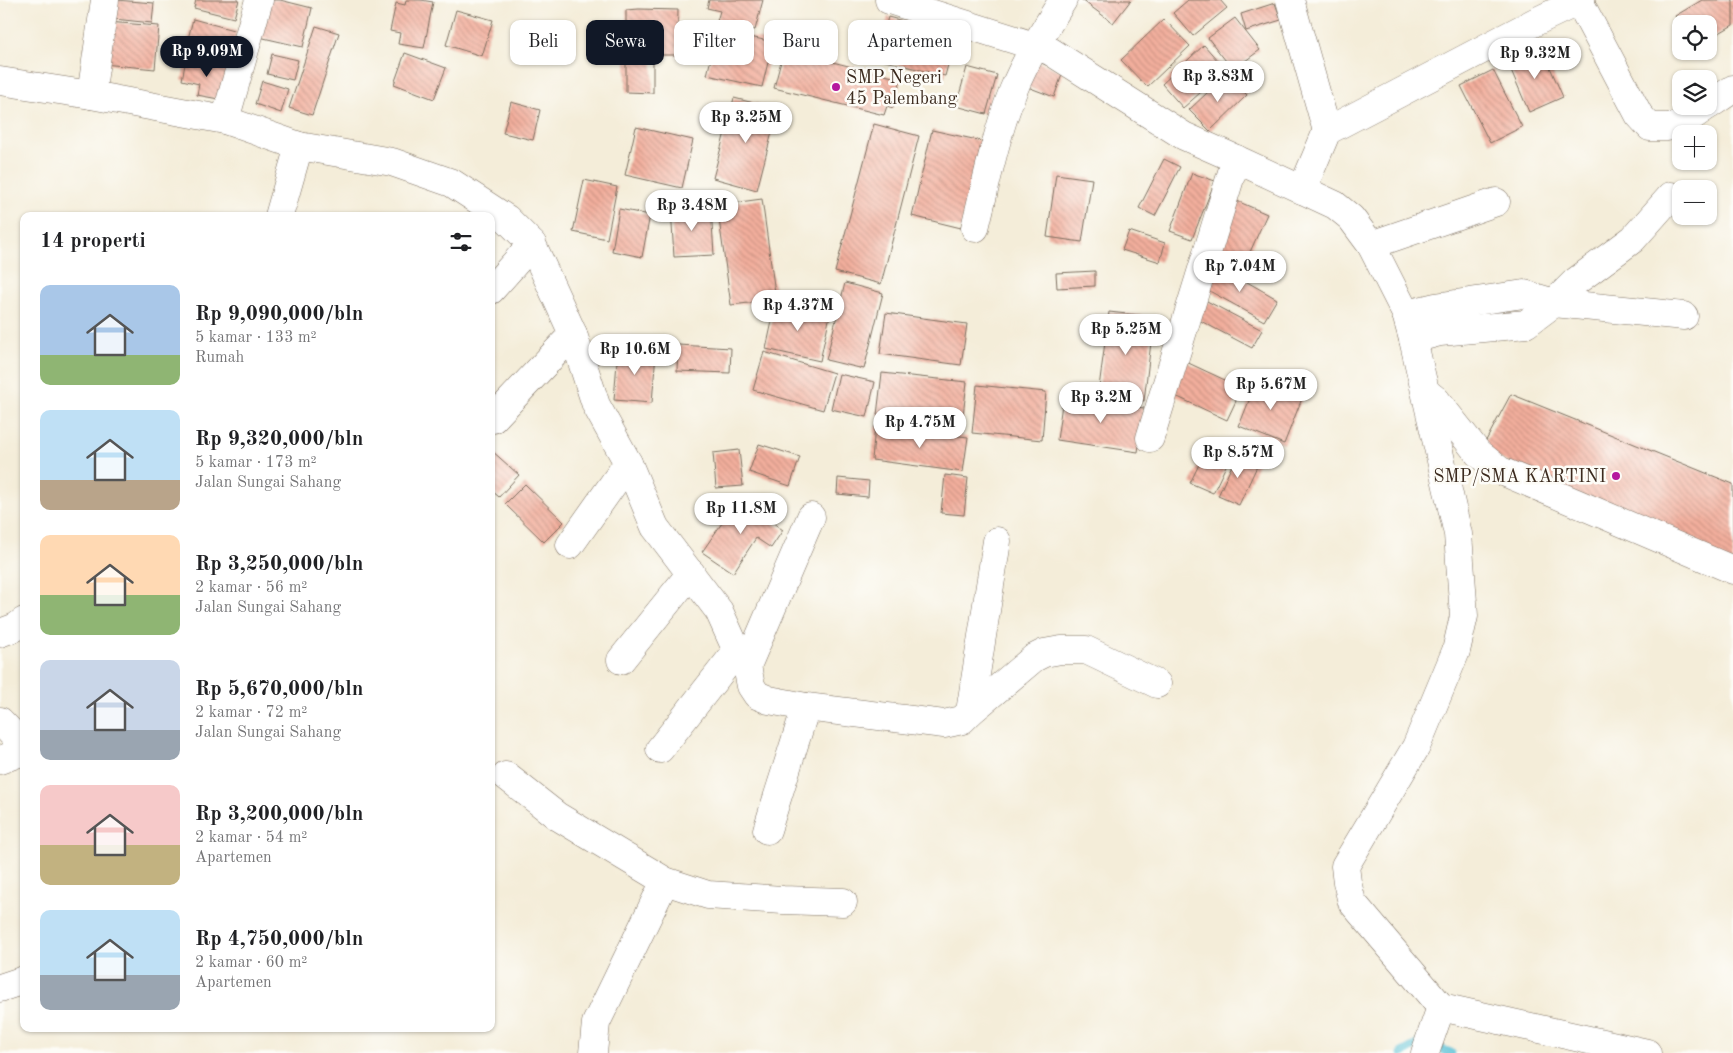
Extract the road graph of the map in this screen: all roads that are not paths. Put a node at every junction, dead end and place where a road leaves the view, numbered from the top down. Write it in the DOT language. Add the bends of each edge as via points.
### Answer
graph roads {
  1 [pos="105,0"];
  2 [pos="259,0"];
  3 [pos="889,0"];
  4 [pos="1064,0"];
  5 [pos="1290,0"];
  6 [pos="1580,1"];
  7 [pos="1530,11"];
  8 [pos="1034,46"];
  9 [pos="0,81"];
  10 [pos="1733,89"];
  11 [pos="92,95"];
  12 [pos="1717,100"];
  13 [pos="1695,115"];
  14 [pos="224,120"];
  15 [pos="1327,132"];
  16 [pos="299,146"];
  17 [pos="1236,158"];
  18 [pos="1302,190"];
  19 [pos="1671,196"];
  20 [pos="1496,202"];
  21 [pos="280,212"];
  22 [pos="975,228"];
  23 [pos="532,244"];
  24 [pos="1371,246"];
  25 [pos="495,286"];
  26 [pos="1554,304"];
  27 [pos="1684,316"];
  28 [pos="1410,326"];
  29 [pos="573,334"];
  30 [pos="1425,391"];
  31 [pos="495,417"];
  32 [pos="1150,438"];
  33 [pos="628,463"];
  34 [pos="811,516"];
  35 [pos="997,541"];
  36 [pos="570,544"];
  37 [pos="1733,570"];
  38 [pos="691,573"];
  39 [pos="20,624"];
  40 [pos="0,633"];
  41 [pos="742,658"];
  42 [pos="621,660"];
  43 [pos="1157,684"];
  44 [pos="806,707"];
  45 [pos="970,712"];
  46 [pos="0,722"];
  47 [pos="20,742"];
  48 [pos="660,749"];
  49 [pos="20,752"];
  50 [pos="0,760"];
  51 [pos="506,776"];
  52 [pos="767,830"];
  53 [pos="665,881"];
  54 [pos="843,902"];
  55 [pos="20,981"];
  56 [pos="0,988"];
  57 [pos="1440,1011"];
  58 [pos="592,1053"];
  59 [pos="1425,1053"];
  60 [pos="1647,1053"];
  1 -- 11 [label="street"];
  2 -- 14 [label="street"];
  3 -- 8 [label="street"];
  4 -- 8 [label="street"];
  5 -- 15 [label="street"];
  6 -- 7 [label="street"];
  6 -- 13 [label="street" via="1638,115 1650,127 1680,125"];
  7 -- 15 [label="street"];
  8 -- 17 [label="street" via="1050,51 1184,136"];
  8 -- 22 [label="street" via="1013,91 990,164"];
  9 -- 11 [label="street"];
  10 -- 12 [label="street"];
  11 -- 14 [label="street"];
  14 -- 16 [label="street"];
  15 -- 18 [label="street"];
  16 -- 21 [label="street"];
  16 -- 23 [label="street" via="392,162 452,183 507,219"];
  17 -- 18 [label="street"];
  17 -- 32 [label="street"];
  18 -- 24 [label="street" via="1335,205 1350,218"];
  19 -- 26 [label="street" via="1633,239 1575,282"];
  20 -- 24 [label="street"];
  23 -- 25 [label="street"];
  23 -- 29 [label="street"];
  24 -- 28 [label="street"];
  26 -- 27 [label="street"];
  26 -- 28 [label="street" via="1524,294 1435,307"];
  28 -- 30 [label="street"];
  29 -- 31 [label="street"];
  29 -- 33 [label="street" via="596,405"];
  30 -- 37 [label="street" via="1436,400 1478,453 1499,470"];
  30 -- 57 [label="street" via="1458,534 1464,616 1456,651 1416,748 1345,866 1352,902"];
  33 -- 36 [label="street"];
  33 -- 38 [label="street" via="655,527"];
  34 -- 41 [label="street"];
  35 -- 45 [label="street"];
  38 -- 41 [label="street" via="718,611"];
  38 -- 42 [label="street"];
  39 -- 40 [label="street"];
  41 -- 44 [label="street" via="757,695"];
  41 -- 48 [label="street"];
  43 -- 45 [label="street" via="1086,650 1060,650 1034,658"];
  44 -- 45 [label="street" via="944,724 962,720"];
  44 -- 52 [label="street"];
  46 -- 47 [label="street"];
  49 -- 50 [label="street"];
  51 -- 53 [label="street" via="557,816"];
  53 -- 54 [label="street" via="708,895"];
  53 -- 58 [label="street" via="596,1023"];
  55 -- 56 [label="street"];
  57 -- 59 [label="street"];
  57 -- 60 [label="street"];
}
